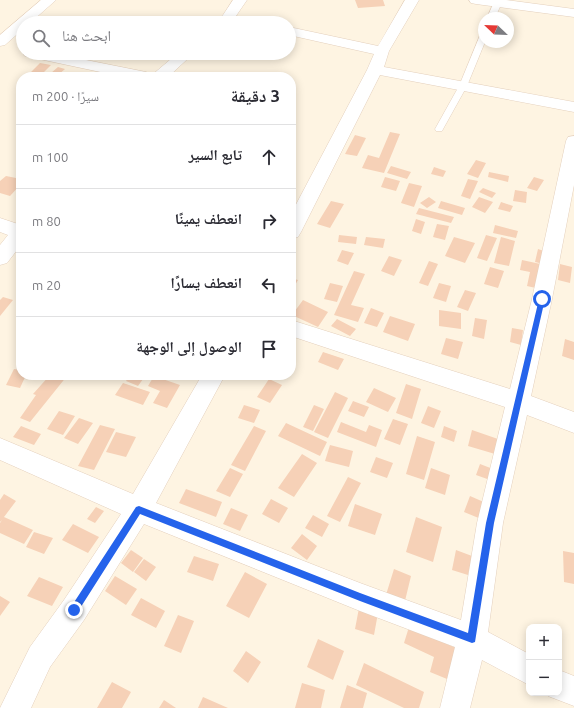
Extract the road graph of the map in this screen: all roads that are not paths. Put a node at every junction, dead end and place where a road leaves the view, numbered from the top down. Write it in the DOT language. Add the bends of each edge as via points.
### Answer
graph roads {
  1 [pos="49,0"];
  2 [pos="240,0"];
  3 [pos="412,0"];
  4 [pos="476,0"];
  5 [pos="498,2"];
  6 [pos="494,12"];
  7 [pos="574,13"];
  8 [pos="30,16"];
  9 [pos="229,16"];
  10 [pos="16,28"];
  11 [pos="296,33"];
  12 [pos="0,42"];
  13 [pos="0,45"];
  14 [pos="479,48"];
  15 [pos="16,49"];
  16 [pos="382,51"];
  17 [pos="64,60"];
  18 [pos="179,60"];
  19 [pos="375,70"];
  20 [pos="122,72"];
  21 [pos="165,72"];
  22 [pos="463,86"];
  23 [pos="574,107"];
  24 [pos="439,129"];
  25 [pos="574,141"];
  26 [pos="296,222"];
  27 [pos="0,225"];
  28 [pos="16,230"];
  29 [pos="16,238"];
  30 [pos="0,258"];
  31 [pos="296,330"];
  32 [pos="211,380"];
  33 [pos="518,401"];
  34 [pos="574,423"];
  35 [pos="0,449"];
  36 [pos="139,509"];
  37 [pos="472,639"];
  38 [pos="526,668"];
  39 [pos="562,686"];
  40 [pos="574,691"];
  41 [pos="16,708"];
  42 [pos="455,708"];
  1 -- 8 [label="street"];
  2 -- 9 [label="street"];
  3 -- 16 [label="street"];
  4 -- 5 [label="street"];
  5 -- 6 [label="lane"];
  5 -- 7 [label="street"];
  10 -- 12 [label="street"];
  11 -- 16 [label="street"];
  13 -- 15 [label="street"];
  14 -- 22 [label="lane"];
  16 -- 19 [label="street"];
  17 -- 20 [label="street"];
  18 -- 21 [label="street"];
  19 -- 22 [label="street"];
  19 -- 26 [label="street"];
  22 -- 23 [label="street"];
  22 -- 24 [label="lane"];
  25 -- 33 [label="street"];
  27 -- 28 [label="street"];
  29 -- 30 [label="street"];
  31 -- 33 [label="street"];
  32 -- 36 [label="street"];
  33 -- 34 [label="street"];
  33 -- 37 [label="street" via="490,523"];
  35 -- 36 [label="street"];
  36 -- 37 [label="street"];
  36 -- 41 [label="street" via="74,610 40,657"];
  37 -- 38 [label="street"];
  37 -- 42 [label="street"];
  39 -- 40 [label="street"];
}
